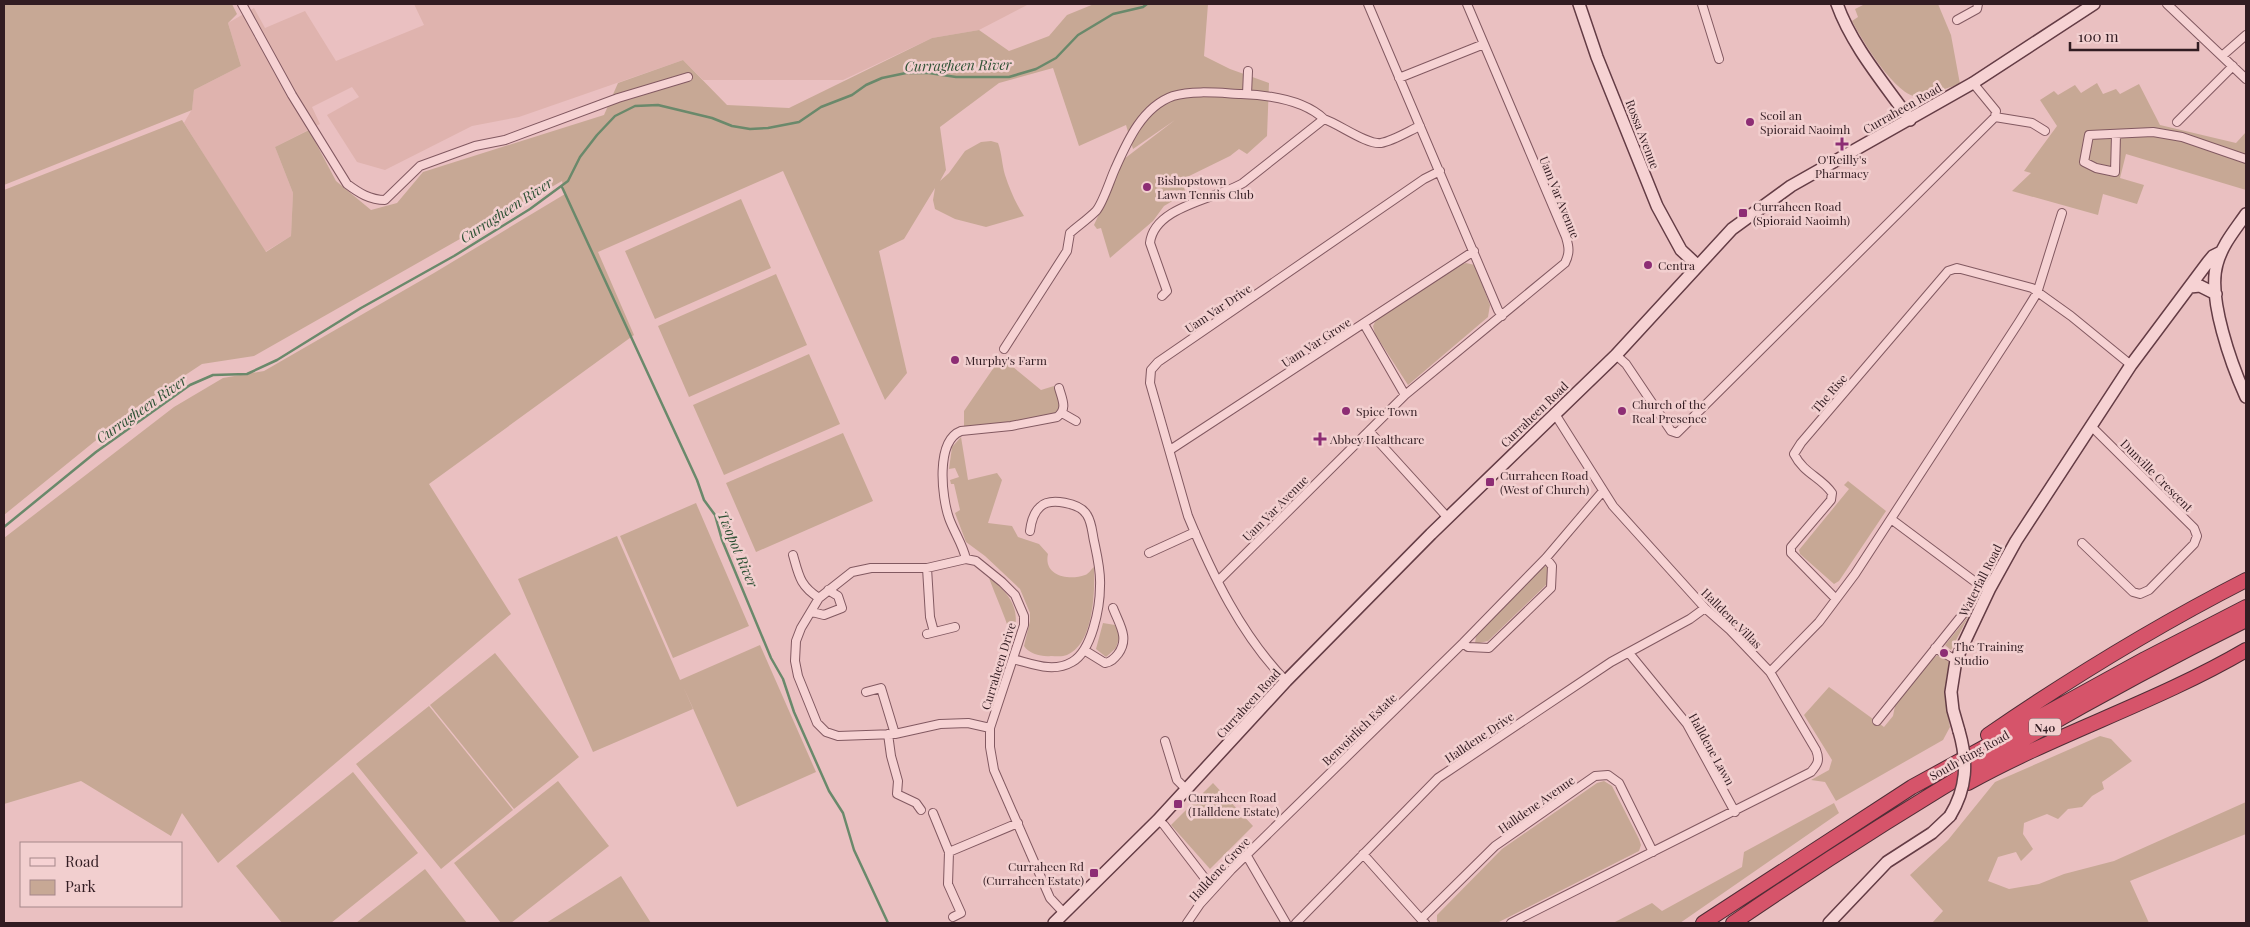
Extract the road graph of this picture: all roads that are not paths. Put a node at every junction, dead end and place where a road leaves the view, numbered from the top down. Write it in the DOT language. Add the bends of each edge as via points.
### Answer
graph roads {
  1 [pos="242,4"];
  2 [pos="1368,4"];
  3 [pos="1467,4"];
  4 [pos="1578,4"];
  5 [pos="1702,4"];
  6 [pos="1837,4"];
  7 [pos="1978,4"];
  8 [pos="2094,4"];
  9 [pos="2167,4"];
  10 [pos="2082,7"];
  11 [pos="1957,20"];
  12 [pos="2246,35"];
  13 [pos="1484,44"];
  14 [pos="2222,56"];
  15 [pos="1719,59"];
  16 [pos="2233,66"];
  17 [pos="1248,71"];
  18 [pos="688,77"];
  19 [pos="1399,78"];
  20 [pos="2246,79"];
  21 [pos="1973,83"];
  22 [pos="1247,94"];
  23 [pos="1995,117"];
  24 [pos="1324,119"];
  25 [pos="1910,120"];
  26 [pos="2176,122"];
  27 [pos="1420,126"];
  28 [pos="2045,131"];
  29 [pos="2116,135"];
  30 [pos="2246,159"];
  31 [pos="1440,171"];
  32 [pos="2062,213"];
  33 [pos="2246,214"];
  34 [pos="1474,250"];
  35 [pos="2221,252"];
  36 [pos="1697,265"];
  37 [pos="2190,287"];
  38 [pos="2036,293"];
  39 [pos="2216,294"];
  40 [pos="1162,296"];
  41 [pos="1502,316"];
  42 [pos="1364,324"];
  43 [pos="1004,349"];
  44 [pos="1616,355"];
  45 [pos="2131,365"];
  46 [pos="1059,388"];
  47 [pos="1405,395"];
  48 [pos="2246,397"];
  49 [pos="1062,414"];
  50 [pos="1555,414"];
  51 [pos="1076,422"];
  52 [pos="2091,426"];
  53 [pos="1369,431"];
  54 [pos="1170,450"];
  55 [pos="1603,491"];
  56 [pos="1448,518"];
  57 [pos="1891,519"];
  58 [pos="1030,531"];
  59 [pos="1195,532"];
  60 [pos="2082,543"];
  61 [pos="1150,553"];
  62 [pos="793,555"];
  63 [pos="1546,558"];
  64 [pos="966,559"];
  65 [pos="927,568"];
  66 [pos="2246,580"];
  67 [pos="1218,581"];
  68 [pos="1990,588"];
  69 [pos="828,590"];
  70 [pos="819,598"];
  71 [pos="1836,599"];
  72 [pos="2246,607"];
  73 [pos="1114,608"];
  74 [pos="1705,608"];
  75 [pos="812,612"];
  76 [pos="1963,614"];
  77 [pos="2246,620"];
  78 [pos="955,627"];
  79 [pos="1463,643"];
  80 [pos="1934,648"];
  81 [pos="1084,650"];
  82 [pos="2246,650"];
  83 [pos="1629,653"];
  84 [pos="1013,659"];
  85 [pos="1956,660"];
  86 [pos="1770,672"];
  87 [pos="1286,681"];
  88 [pos="866,692"];
  89 [pos="1877,721"];
  90 [pos="990,728"];
  91 [pos="891,734"];
  92 [pos="1165,741"];
  93 [pos="1912,787"];
  94 [pos="1186,789"];
  95 [pos="921,810"];
  96 [pos="1735,812"];
  97 [pos="933,813"];
  98 [pos="1158,820"];
  99 [pos="1018,823"];
  100 [pos="1270,832"];
  101 [pos="1850,847"];
  102 [pos="949,852"];
  103 [pos="1653,852"];
  104 [pos="1363,854"];
  105 [pos="1247,856"];
  106 [pos="1213,889"];
  107 [pos="1064,913"];
  108 [pos="953,917"];
  109 [pos="1423,921"];
  110 [pos="1054,923"];
  111 [pos="1187,923"];
  112 [pos="1286,923"];
  113 [pos="1296,923"];
  114 [pos="1511,923"];
  115 [pos="1703,923"];
  116 [pos="1733,923"];
  117 [pos="1829,923"];
  1 -- 18 [label="street" via="347,184 376,200 385,200 420,166"];
  2 -- 19 [label="street"];
  3 -- 13 [label="street, Uam Var Avenue"];
  4 -- 36 [label="street, Rossa Avenue" via="1657,206 1680,250"];
  5 -- 15 [label="street"];
  6 -- 25 [label="street" via="1867,60"];
  7 -- 11 [label="street" via="1977,9"];
  8 -- 10 [label="street, Curraheen Road"];
  9 -- 14 [label="street"];
  10 -- 21 [label="street, Curraheen Road"];
  12 -- 14 [label="street"];
  13 -- 19 [label="street"];
  13 -- 41 [label="street, Uam Var Avenue" via="1569,246 1565,262"];
  14 -- 16 [label="street"];
  16 -- 20 [label="street"];
  16 -- 26 [label="street"];
  17 -- 22 [label="street"];
  19 -- 27 [label="street"];
  21 -- 23 [label="street" via="1996,110"];
  21 -- 25 [label="street, Curraheen Road"];
  22 -- 24 [label="street" via="1284,100 1316,112"];
  22 -- 43 [label="street" via="1209,92 1173,96 1158,104 1140,121 1097,210 1070,233 1067,251"];
  23 -- 28 [label="street" via="2032,122"];
  23 -- 44 [label="street" via="1677,433 1671,432 1626,364"];
  24 -- 27 [label="street" via="1372,142 1381,143"];
  24 -- 40 [label="street" via="1243,184 1172,212 1163,219 1150,243 1167,291"];
  25 -- 36 [label="street, Curraheen Road" via="1791,186 1732,228"];
  27 -- 31 [label="street"];
  29 -- 29 [label="street" via="2089,135 2084,162 2115,172"];
  29 -- 30 [label="street" via="2153,132 2182,137"];
  31 -- 34 [label="street"];
  31 -- 54 [label="street, Uam Var Drive" via="1158,362 1151,370 1150,383"];
  32 -- 38 [label="street"];
  33 -- 35 [label="street"];
  34 -- 41 [label="street"];
  34 -- 42 [label="street, Uam Var Grove"];
  35 -- 37 [label="street, Waterfall Road" via="2213,256"];
  35 -- 39 [label="street" via="2216,267"];
  36 -- 44 [label="street, Curraheen Road"];
  37 -- 39 [label="street" via="2200,286"];
  37 -- 45 [label="street, Waterfall Road"];
  38 -- 45 [label="street, The Rise" via="2071,316"];
  38 -- 57 [label="street"];
  38 -- 71 [label="street, The Rise" via="2032,288 1957,268 1948,271 1801,443 1794,454 1800,465 1832,493 1831,500 1791,547 1791,553"];
  39 -- 48 [label="street" via="2227,348"];
  41 -- 47 [label="street, Uam Var Avenue"];
  42 -- 47 [label="street"];
  42 -- 54 [label="street, Uam Var Grove"];
  44 -- 50 [label="street, Curraheen Road"];
  45 -- 52 [label="street, Waterfall Road"];
  46 -- 49 [label="street" via="1064,405"];
  47 -- 53 [label="street, Uam Var Avenue"];
  49 -- 51 [label="street"];
  49 -- 64 [label="street" via="1035,422 961,431 950,440 944,460 943,494 948,517"];
  50 -- 55 [label="street, Halldene Villas"];
  50 -- 56 [label="street, Curraheen Road"];
  52 -- 60 [label="street, Dunville Crescent" via="2194,528 2197,536 2194,544 2149,590 2140,594 2133,592"];
  52 -- 68 [label="street, Waterfall Road" via="2016,540"];
  53 -- 56 [label="street"];
  53 -- 67 [label="street, Uam Var Avenue"];
  54 -- 59 [label="street, Uam Var Drive"];
  55 -- 63 [label="street, Benvoirlich Estate"];
  55 -- 74 [label="street, Halldene Villas"];
  56 -- 87 [label="street, Curraheen Road"];
  57 -- 68 [label="street" via="1974,581"];
  57 -- 71 [label="street"];
  58 -- 81 [label="street" via="1033,516 1044,504 1072,504 1084,510 1090,520 1101,585 1092,632"];
  59 -- 61 [label="street"];
  59 -- 67 [label="street, Uam Var Drive"];
  62 -- 70 [label="street" via="801,582"];
  63 -- 79 [label="street, Benvoirlich Estate"];
  63 -- 79 [label="street" via="1552,566 1551,588 1489,648 1468,647"];
  64 -- 65 [label="street, Curraheen Drive"];
  64 -- 84 [label="street, Curraheen Drive" via="976,561 1002,582 1020,604 1024,625"];
  65 -- 69 [label="street, Curraheen Drive" via="871,568 852,572"];
  65 -- 78 [label="street" via="930,633"];
  66 -- 93 [label="highway" via="2179,615 2061,685"];
  67 -- 87 [label="street, Uam Var Drive" via="1233,611"];
  68 -- 85 [label="street, Waterfall Road"];
  69 -- 70 [label="street, Curraheen Drive"];
  69 -- 75 [label="street" via="838,596 842,608 824,615"];
  70 -- 75 [label="street, Curraheen Drive"];
  71 -- 86 [label="street" via="1810,632"];
  72 -- 93 [label="highway, South Ring Road / N40"];
  73 -- 81 [label="street" via="1124,637 1118,654 1105,663"];
  74 -- 83 [label="street, Halldene Drive"];
  74 -- 86 [label="street, Halldene Villas"];
  75 -- 91 [label="street, Curraheen Drive" via="796,641 795,661 817,723 826,732 838,736"];
  76 -- 80 [label="street"];
  77 -- 101 [label="highway, South Ring Road / N40" via="2179,653 2041,730 1934,792"];
  79 -- 100 [label="street, Benvoirlich Estate"];
  80 -- 85 [label="street"];
  80 -- 89 [label="street"];
  81 -- 84 [label="street" via="1073,661 1059,667 1042,667"];
  82 -- 101 [label="highway" via="2159,696 2017,757"];
  83 -- 96 [label="street, Halldene Lawn" via="1687,724"];
  83 -- 104 [label="street, Halldene Drive" via="1438,778"];
  84 -- 90 [label="street, Curraheen Drive"];
  85 -- 117 [label="street, Waterfall Road, bridge" via="1951,692 1964,754 1965,779 1960,798 1950,816 1932,833 1887,862"];
  86 -- 96 [label="street, Halldene Villas" via="1818,757 1818,764 1811,772"];
  87 -- 94 [label="street, Curraheen Road"];
  88 -- 91 [label="street" via="881,688"];
  90 -- 91 [label="street, Curraheen Drive" via="968,722"];
  90 -- 99 [label="street, Curraheen Drive" via="994,770"];
  91 -- 95 [label="street" via="897,794 916,802"];
  92 -- 94 [label="street" via="1176,780"];
  93 -- 115 [label="highway, South Ring Road / N40"];
  94 -- 98 [label="street, Curraheen Road"];
  96 -- 103 [label="street"];
  97 -- 102 [label="street"];
  98 -- 106 [label="street"];
  98 -- 107 [label="street, Curraheen Road"];
  99 -- 102 [label="street"];
  99 -- 107 [label="street, Curraheen Drive" via="1050,898"];
  100 -- 105 [label="street, Halldene Grove"];
  101 -- 116 [label="highway, South Ring Road / N40"];
  102 -- 108 [label="street" via="948,884 961,913"];
  103 -- 109 [label="street, Halldene Avenue" via="1619,783 1608,775 1595,776 1495,846"];
  103 -- 114 [label="street"];
  104 -- 109 [label="street"];
  104 -- 113 [label="street, Halldene Drive"];
  105 -- 106 [label="street, Halldene Grove"];
  105 -- 112 [label="street"];
  106 -- 111 [label="street, Halldene Grove"];
  107 -- 110 [label="street, Curraheen Road"];
}
